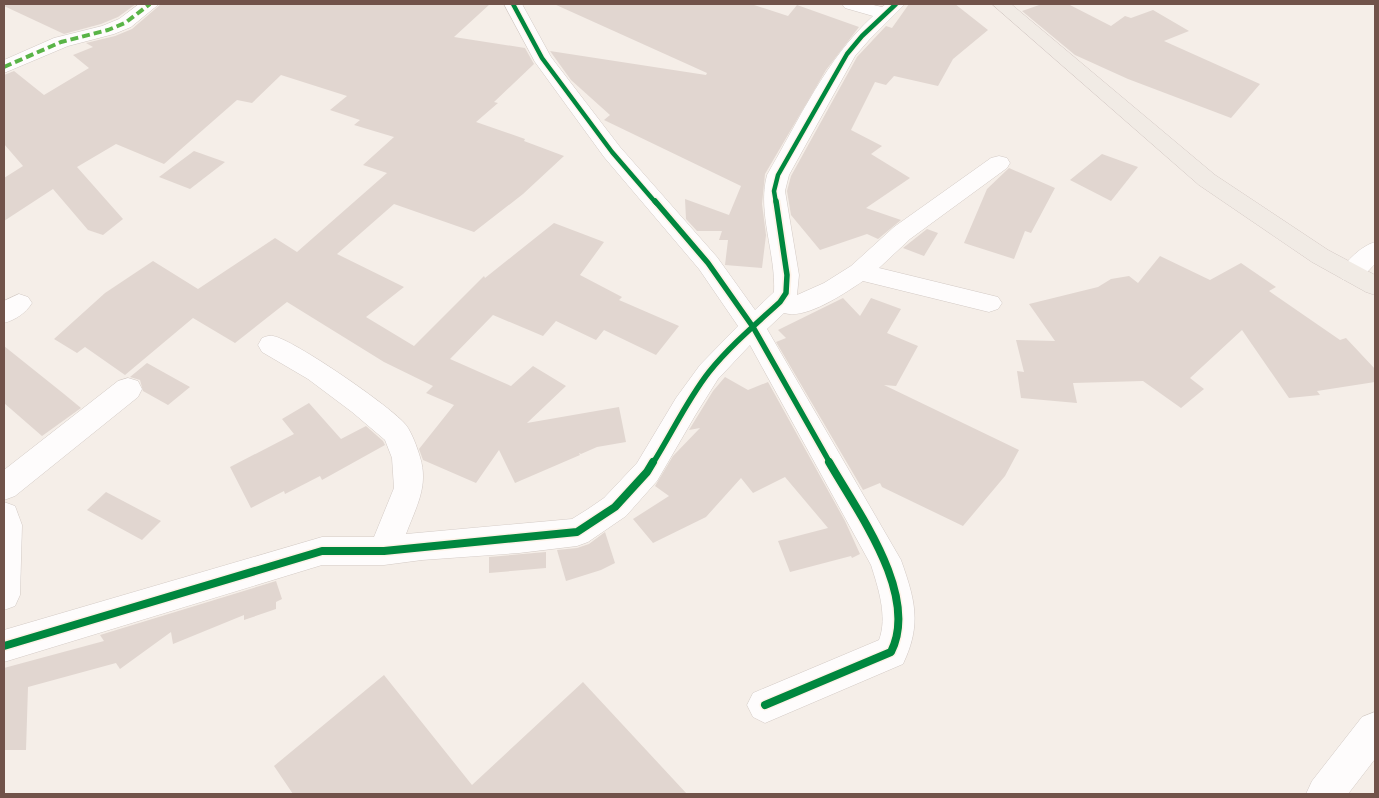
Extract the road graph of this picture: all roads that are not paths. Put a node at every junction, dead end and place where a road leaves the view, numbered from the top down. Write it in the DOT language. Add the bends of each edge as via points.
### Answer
graph roads {
  1 [pos="150,4"];
  2 [pos="513,4"];
  3 [pos="851,4"];
  4 [pos="1002,4"];
  5 [pos="891,9"];
  6 [pos="4,67"];
  7 [pos="999,163"];
  8 [pos="1375,250"];
  9 [pos="860,272"];
  10 [pos="1351,273"];
  11 [pos="1375,286"];
  12 [pos="780,302"];
  13 [pos="989,303"];
  14 [pos="753,327"];
  15 [pos="271,345"];
  16 [pos="128,389"];
  17 [pos="4,487"];
  18 [pos="4,515"];
  19 [pos="384,551"];
  20 [pos="4,595"];
  21 [pos="4,646"];
  22 [pos="765,704"];
  23 [pos="1375,730"];
  24 [pos="1325,794"];
  1 -- 6 [label="street" via="125,23 60,42"];
  2 -- 14 [label="street" via="542,58 612,152 708,264"];
  3 -- 5 [label="street"];
  4 -- 10 [label="main road" via="1207,180 1320,256"];
  5 -- 12 [label="street" via="847,54 778,175 774,191 788,282"];
  7 -- 9 [label="street" via="902,233"];
  8 -- 10 [label="street"];
  9 -- 12 [label="street" via="806,302 791,306"];
  9 -- 13 [label="street"];
  10 -- 11 [label="main road"];
  12 -- 14 [label="street"];
  14 -- 19 [label="street" via="709,372 647,472 615,507 599,519 576,532"];
  14 -- 22 [label="street" via="886,560 896,591 898,625 896,643 891,652"];
  15 -- 19 [label="street" via="318,372 396,433 406,458 409,488"];
  16 -- 17 [label="street"];
  18 -- 20 [label="street" via="7,525"];
  19 -- 21 [label="street" via="322,551"];
  23 -- 24 [label="street"];
}
